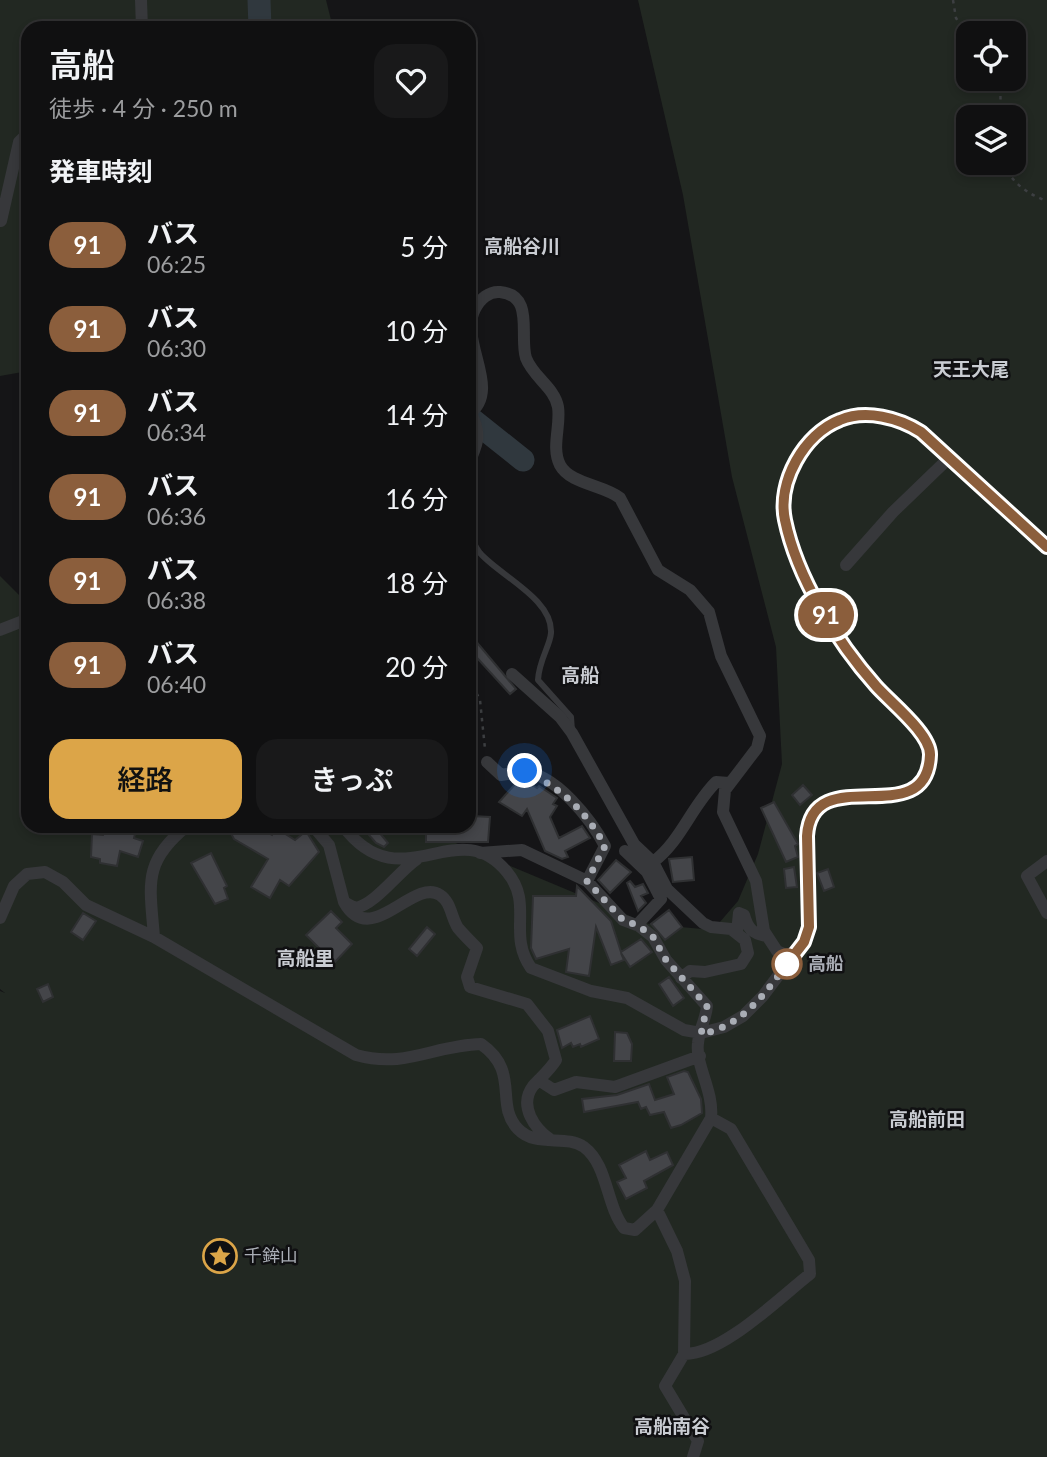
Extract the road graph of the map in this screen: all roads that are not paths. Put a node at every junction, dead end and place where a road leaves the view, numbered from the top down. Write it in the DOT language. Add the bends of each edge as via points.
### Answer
graph roads {
  1 [pos="141,0"];
  2 [pos="142,21"];
  3 [pos="21,140"];
  4 [pos="1,221"];
  5 [pos="476,311"];
  6 [pos="476,358"];
  7 [pos="476,406"];
  8 [pos="476,418"];
  9 [pos="476,454"];
  10 [pos="950,457"];
  11 [pos="476,546"];
  12 [pos="1047,547"];
  13 [pos="846,565"];
  14 [pos="21,621"];
  15 [pos="0,630"];
  16 [pos="512,674"];
  17 [pos="572,733"];
  18 [pos="487,762"];
  19 [pos="729,783"];
  20 [pos="181,833"];
  21 [pos="319,833"];
  22 [pos="350,833"];
  23 [pos="625,851"];
  24 [pos="480,853"];
  25 [pos="420,856"];
  26 [pos="1047,861"];
  27 [pos="653,862"];
  28 [pos="587,881"];
  29 [pos="344,902"];
  30 [pos="1047,914"];
  31 [pos="0,918"];
  32 [pos="637,925"];
  33 [pos="737,932"];
  34 [pos="766,936"];
  35 [pos="154,937"];
  36 [pos="777,951"];
  37 [pos="796,951"];
  38 [pos="784,968"];
  39 [pos="681,978"];
  40 [pos="701,1034"];
  41 [pos="700,1056"];
  42 [pos="540,1081"];
  43 [pos="711,1118"];
  44 [pos="555,1142"];
  45 [pos="657,1210"];
  46 [pos="684,1354"];
  47 [pos="693,1457"];
  1 -- 2 [label="street"];
  3 -- 4 [label="street"];
  5 -- 19 [label="street" via="484,297 494,292 504,292 520,303 526,358 558,408 556,451 561,467 620,498 658,570 690,590 709,611 721,656 760,736 757,748"];
  6 -- 7 [label="street" via="483,388"];
  8 -- 9 [label="lane" via="482,441"];
  10 -- 12 [label="street"];
  10 -- 13 [label="street"];
  10 -- 37 [label="street" via="904,421 852,417 815,438 790,475 784,517 796,557 843,646 922,735 930,754 923,778 907,792 894,797 834,798 816,810 807,826 809,927"];
  11 -- 17 [label="lane" via="529,593 549,622 551,635 539,662 538,680 571,717"];
  14 -- 15 [label="street"];
  16 -- 17 [label="street" via="561,717"];
  17 -- 27 [label="street" via="634,844"];
  18 -- 28 [label="street" via="501,775 525,771 553,784 591,819 605,846"];
  19 -- 27 [label="street" via="716,782 708,790 680,833"];
  19 -- 34 [label="street" via="723,812 756,881"];
  20 -- 35 [label="street" via="153,864"];
  21 -- 29 [label="street" via="329,845"];
  22 -- 25 [label="street" via="371,854 396,861"];
  23 -- 32 [label="street" via="648,872 661,900"];
  24 -- 25 [label="street" via="448,849"];
  24 -- 28 [label="street" via="522,850"];
  24 -- 40 [label="street" via="507,872 518,889 522,902 519,946 531,968 591,991 627,998 684,1030"];
  25 -- 29 [label="street" via="367,906 355,908"];
  26 -- 30 [label="street" via="1027,876"];
  27 -- 33 [label="street" via="667,889 703,923"];
  28 -- 32 [label="street" via="623,920"];
  29 -- 42 [label="street" via="349,911 374,918 426,892 438,893 447,901 457,926 477,948 467,977 470,987 527,1004 548,1031 556,1060"];
  31 -- 35 [label="street" via="14,886 27,874 45,872 86,905"];
  32 -- 39 [label="street" via="653,937"];
  33 -- 34 [label="street" via="739,913 754,933"];
  33 -- 39 [label="street" via="748,947 741,964 690,971"];
  34 -- 36 [label="street"];
  35 -- 44 [label="street" via="356,1055 380,1062 403,1060 481,1044 501,1062 511,1116 519,1130"];
  36 -- 37 [label="street" via="786,955"];
  36 -- 38 [label="street"];
  37 -- 38 [label="street"];
  38 -- 40 [label="street" via="743,1016"];
  39 -- 40 [label="street" via="707,1006"];
  40 -- 41 [label="street" via="697,1044"];
  41 -- 42 [label="street" via="615,1087 576,1082 554,1090"];
  41 -- 43 [label="street" via="713,1102"];
  42 -- 44 [label="street" via="533,1087 529,1113 532,1124"];
  43 -- 45 [label="street"];
  43 -- 46 [label="street" via="731,1129 809,1259 810,1275 738,1334 699,1354"];
  44 -- 45 [label="street" via="582,1145 593,1157 624,1228 635,1230"];
  45 -- 46 [label="street" via="677,1251 685,1281"];
  46 -- 47 [label="street" via="665,1386 698,1441"];
}
